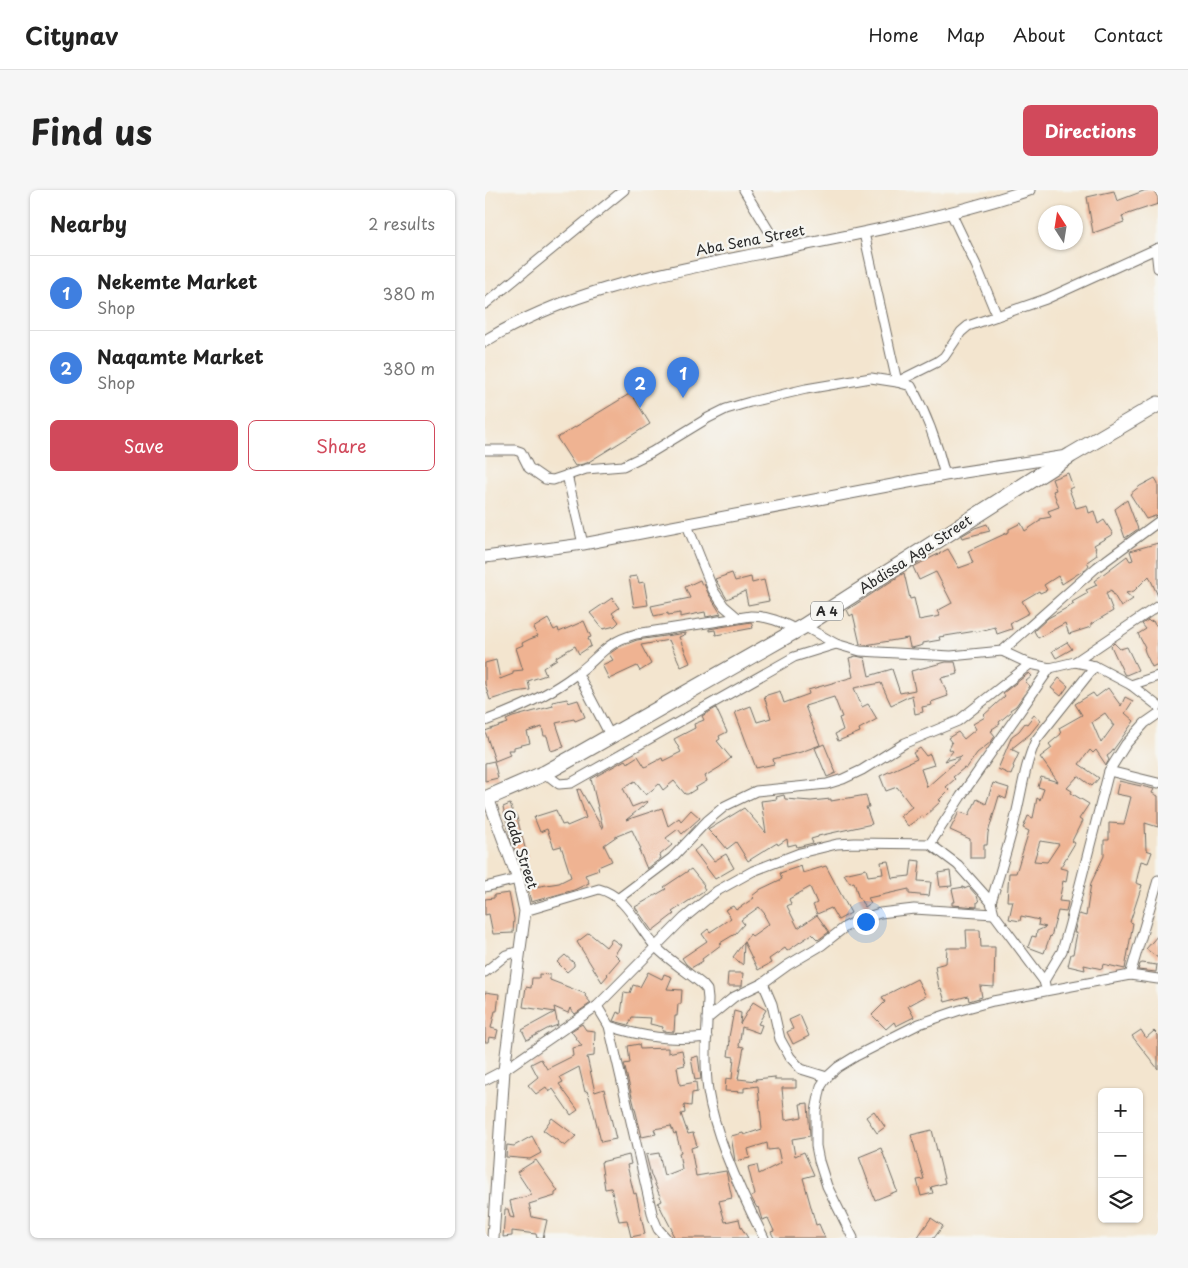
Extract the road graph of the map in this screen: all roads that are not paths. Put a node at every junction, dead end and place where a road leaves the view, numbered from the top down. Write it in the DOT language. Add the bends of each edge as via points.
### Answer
graph roads {
  1 [pos="624,190"];
  2 [pos="744,190"];
  3 [pos="1029,190"];
  4 [pos="951,213"];
  5 [pos="864,232"];
  6 [pos="780,249"];
  7 [pos="1157,249"];
  8 [pos="1158,268"];
  9 [pos="485,304"];
  10 [pos="997,316"];
  11 [pos="485,341"];
  12 [pos="897,382"];
  13 [pos="1158,404"];
  14 [pos="485,450"];
  15 [pos="1071,455"];
  16 [pos="567,475"];
  17 [pos="945,475"];
  18 [pos="1158,522"];
  19 [pos="687,525"];
  20 [pos="583,544"];
  21 [pos="485,557"];
  22 [pos="1158,606"];
  23 [pos="738,618"];
  24 [pos="801,628"];
  25 [pos="836,644"];
  26 [pos="1002,651"];
  27 [pos="1075,662"];
  28 [pos="1030,664"];
  29 [pos="1095,666"];
  30 [pos="1050,668"];
  31 [pos="578,674"];
  32 [pos="1158,676"];
  33 [pos="1131,685"];
  34 [pos="1158,706"];
  35 [pos="1158,714"];
  36 [pos="485,721"];
  37 [pos="611,737"];
  38 [pos="1109,771"];
  39 [pos="545,773"];
  40 [pos="1158,782"];
  41 [pos="487,798"];
  42 [pos="930,844"];
  43 [pos="518,880"];
  44 [pos="1158,880"];
  45 [pos="485,887"];
  46 [pos="619,898"];
  47 [pos="991,902"];
  48 [pos="525,911"];
  49 [pos="994,914"];
  50 [pos="656,947"];
  51 [pos="520,951"];
  52 [pos="485,972"];
  53 [pos="1130,975"];
  54 [pos="1158,979"];
  55 [pos="1044,981"];
  56 [pos="763,983"];
  57 [pos="1047,992"];
  58 [pos="597,1006"];
  59 [pos="707,1019"];
  60 [pos="609,1026"];
  61 [pos="707,1037"];
  62 [pos="504,1070"];
  63 [pos="827,1077"];
  64 [pos="486,1078"];
  65 [pos="493,1238"];
  66 [pos="667,1238"];
  67 [pos="764,1238"];
  68 [pos="853,1238"];
  1 -- 9 [label="street"];
  2 -- 6 [label="street"];
  3 -- 4 [label="street, Aba Sena Street"];
  4 -- 5 [label="street, Aba Sena Street"];
  4 -- 10 [label="street"];
  5 -- 6 [label="street, Aba Sena Street"];
  5 -- 12 [label="street"];
  6 -- 11 [label="street, Aba Sena Street" via="625,282 530,317"];
  7 -- 8 [label="street"];
  7 -- 10 [label="street" via="1046,299"];
  10 -- 12 [label="street" via="968,326 944,357"];
  12 -- 16 [label="street" via="871,378 750,402 708,418 623,466 586,468"];
  12 -- 17 [label="street" via="911,386 918,398 933,430"];
  13 -- 15 [label="highway, Abdissa Aga Street / A 4"];
  14 -- 16 [label="street" via="521,452 529,468 545,479"];
  15 -- 17 [label="street"];
  15 -- 24 [label="highway, Abdissa Aga Street / A 4"];
  16 -- 20 [label="street"];
  17 -- 19 [label="street"];
  18 -- 26 [label="street" via="1097,567"];
  19 -- 20 [label="street"];
  19 -- 23 [label="street" via="713,590"];
  20 -- 21 [label="street"];
  22 -- 27 [label="street"];
  23 -- 24 [label="street" via="763,616"];
  23 -- 31 [label="street" via="621,638 599,653"];
  24 -- 25 [label="street"];
  24 -- 37 [label="highway, Abdissa Aga Street / A 4"];
  25 -- 26 [label="street" via="859,651 951,656"];
  25 -- 39 [label="street" via="794,657 571,783 559,784"];
  26 -- 28 [label="street"];
  27 -- 29 [label="street"];
  27 -- 30 [label="street"];
  28 -- 30 [label="street"];
  28 -- 46 [label="street" via="958,721 905,743 843,779 827,784 756,791 725,806 672,858"];
  29 -- 33 [label="street"];
  29 -- 47 [label="street" via="1036,740 1027,760 1016,814"];
  30 -- 42 [label="street"];
  31 -- 36 [label="street" via="527,705"];
  31 -- 37 [label="street"];
  32 -- 33 [label="street"];
  33 -- 34 [label="street"];
  35 -- 38 [label="street" via="1126,744"];
  37 -- 39 [label="highway, Abdissa Aga Street / A 4"];
  38 -- 40 [label="street"];
  38 -- 55 [label="street" via="1062,951"];
  39 -- 41 [label="highway, Abdissa Aga Street / A 4"];
  41 -- 43 [label="street, Gada Street"];
  42 -- 47 [label="street" via="958,865"];
  42 -- 50 [label="street" via="837,844 775,862 717,891"];
  43 -- 45 [label="street"];
  43 -- 48 [label="street, Gada Street"];
  44 -- 53 [label="street"];
  46 -- 48 [label="street" via="599,890"];
  46 -- 50 [label="street"];
  47 -- 49 [label="street"];
  48 -- 51 [label="street, Gada Street"];
  49 -- 55 [label="street"];
  49 -- 56 [label="street" via="921,909 880,913 845,927"];
  50 -- 58 [label="street"];
  50 -- 59 [label="street" via="703,984 707,990"];
  51 -- 52 [label="street" via="506,955"];
  51 -- 62 [label="street, Gada Street"];
  53 -- 54 [label="street"];
  53 -- 57 [label="street"];
  55 -- 57 [label="street"];
  56 -- 59 [label="street" via="734,997"];
  56 -- 63 [label="street" via="772,1004 779,1039 790,1057 801,1069"];
  57 -- 63 [label="street" via="993,1001 919,1024 855,1056"];
  58 -- 60 [label="street"];
  58 -- 62 [label="street"];
  59 -- 61 [label="street"];
  60 -- 61 [label="street" via="667,1039"];
  60 -- 66 [label="street" via="653,1216 658,1229"];
  61 -- 67 [label="street" via="711,1104 724,1146"];
  62 -- 64 [label="street"];
  62 -- 65 [label="street, Gada Street"];
  63 -- 68 [label="street" via="817,1103 816,1146 827,1186"];
}
